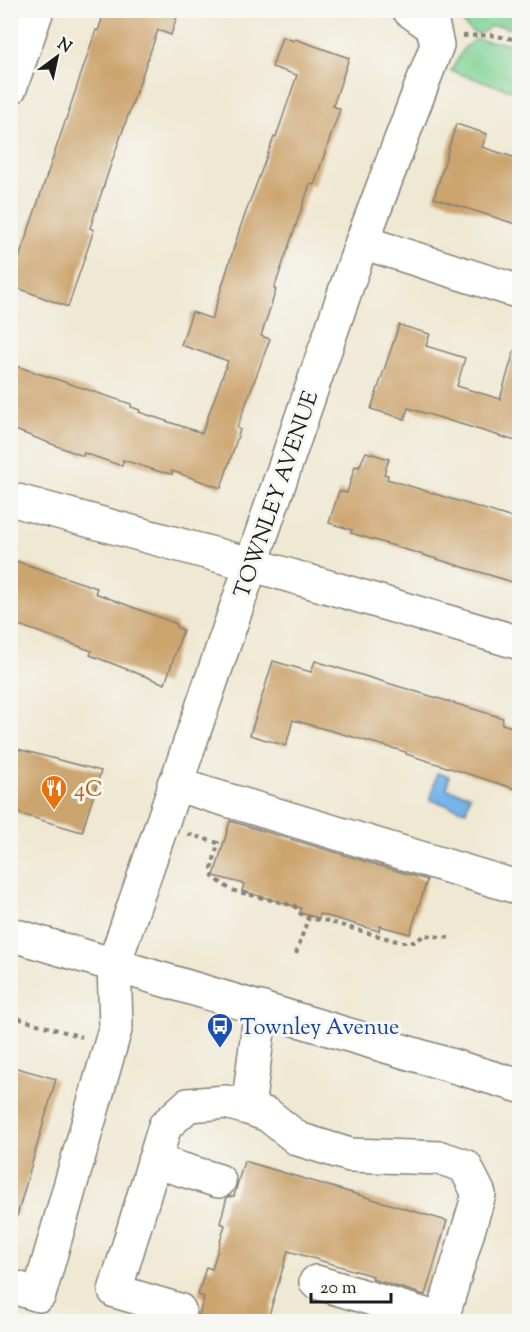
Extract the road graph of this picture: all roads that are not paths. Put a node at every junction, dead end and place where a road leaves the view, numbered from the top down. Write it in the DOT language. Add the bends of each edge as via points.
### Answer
graph roads {
  1 [pos="37,10"];
  2 [pos="435,24"];
  3 [pos="10,88"];
  4 [pos="363,242"];
  5 [pos="519,292"];
  6 [pos="10,499"];
  7 [pos="250,564"];
  8 [pos="519,643"];
  9 [pos="174,784"];
  10 [pos="519,888"];
  11 [pos="10,934"];
  12 [pos="114,964"];
  13 [pos="261,1008"];
  14 [pos="519,1086"];
  15 [pos="248,1108"];
  16 [pos="154,1161"];
  17 [pos="219,1181"];
  18 [pos="316,1282"];
  19 [pos="10,1286"];
  20 [pos="179,1310"];
  21 [pos="441,1321"];
  1 -- 3 [label="street"];
  2 -- 4 [label="street, TOWNLEY AVENUE" via="437,45"];
  4 -- 5 [label="street"];
  4 -- 7 [label="street, TOWNLEY AVENUE"];
  6 -- 7 [label="street"];
  7 -- 8 [label="street"];
  7 -- 9 [label="street, TOWNLEY AVENUE"];
  9 -- 10 [label="street"];
  9 -- 12 [label="street, TOWNLEY AVENUE"];
  11 -- 12 [label="street"];
  12 -- 13 [label="street"];
  12 -- 19 [label="street" via="116,1026 39,1295"];
  13 -- 14 [label="street"];
  13 -- 15 [label="street"];
  15 -- 16 [label="street" via="226,1102 188,1105 165,1126"];
  15 -- 21 [label="street" via="268,1115 298,1139 350,1155 441,1158 465,1166 479,1194"];
  16 -- 17 [label="street"];
  16 -- 20 [label="street" via="115,1291"];
  18 -- 21 [label="street"];
}
